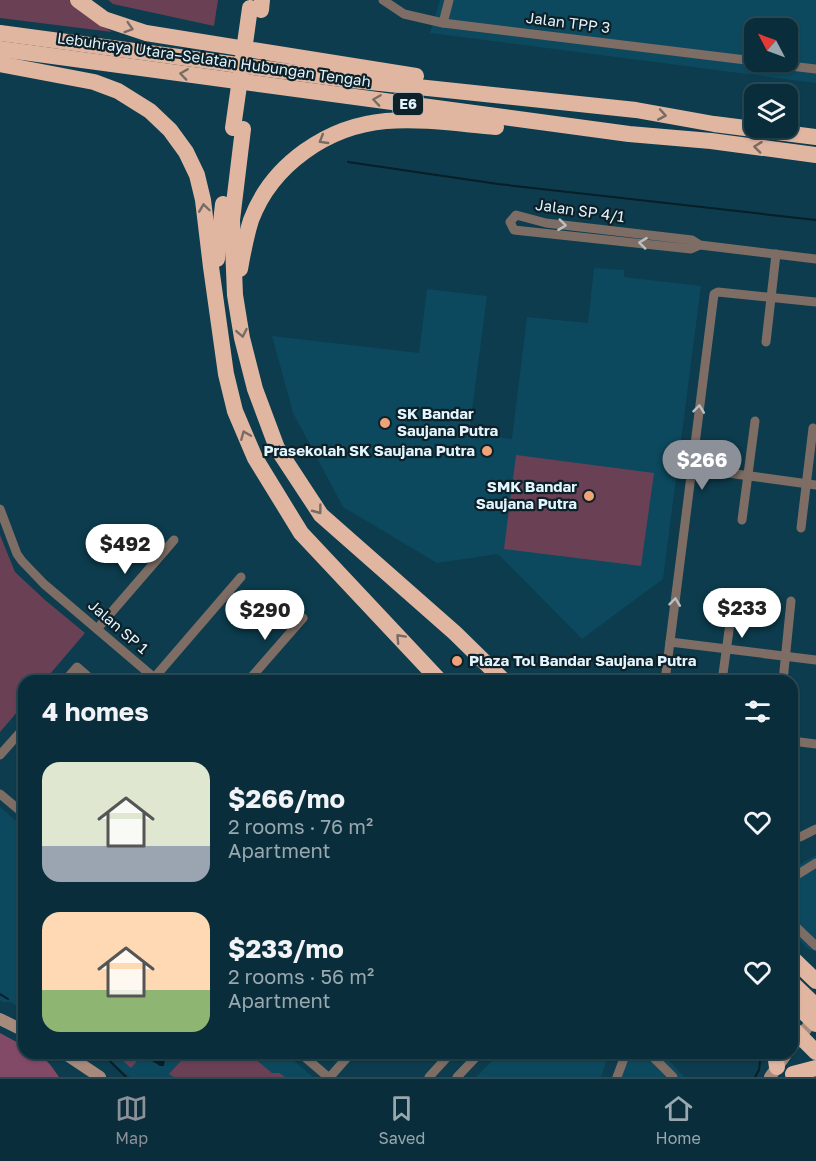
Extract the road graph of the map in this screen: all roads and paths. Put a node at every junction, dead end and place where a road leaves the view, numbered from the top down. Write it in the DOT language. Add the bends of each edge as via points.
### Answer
graph roads {
  1 [pos="78,0"];
  2 [pos="383,0"];
  3 [pos="449,0"];
  4 [pos="256,4"];
  5 [pos="443,22"];
  6 [pos="0,33"];
  7 [pos="0,49"];
  8 [pos="744,60"];
  9 [pos="0,64"];
  10 [pos="798,67"];
  11 [pos="816,69"];
  12 [pos="636,111"];
  13 [pos="238,129"];
  14 [pos="629,134"];
  15 [pos="816,137"];
  16 [pos="816,154"];
  17 [pos="700,245"];
  18 [pos="776,254"];
  19 [pos="816,259"];
  20 [pos="214,287"];
  21 [pos="235,295"];
  22 [pos="770,297"];
  23 [pos="816,302"];
  24 [pos="766,342"];
  25 [pos="755,421"];
  26 [pos="813,428"];
  27 [pos="692,468"];
  28 [pos="747,476"];
  29 [pos="811,484"];
  30 [pos="0,509"];
  31 [pos="742,520"];
  32 [pos="801,528"];
  33 [pos="174,540"];
  34 [pos="241,577"];
  35 [pos="734,594"];
  36 [pos="791,601"];
  37 [pos="303,618"];
  38 [pos="96,629"];
  39 [pos="670,642"];
  40 [pos="727,649"];
  41 [pos="786,656"];
  42 [pos="816,660"];
  43 [pos="70,675"];
  44 [pos="86,675"];
  45 [pos="151,675"];
  46 [pos="159,675"];
  47 [pos="253,675"];
  48 [pos="434,675"];
  49 [pos="498,675"];
  50 [pos="666,675"];
  51 [pos="723,675"];
  52 [pos="784,675"];
  53 [pos="18,735"];
  54 [pos="798,742"];
  55 [pos="816,744"];
  56 [pos="0,755"];
  57 [pos="0,794"];
  58 [pos="18,809"];
  59 [pos="816,829"];
  60 [pos="798,837"];
  61 [pos="816,863"];
  62 [pos="798,874"];
  63 [pos="798,929"];
  64 [pos="816,946"];
  65 [pos="798,958"];
  66 [pos="798,962"];
  67 [pos="816,963"];
  68 [pos="816,981"];
  69 [pos="798,989"];
  70 [pos="816,1006"];
  71 [pos="798,1007"];
  72 [pos="816,1016"];
  73 [pos="0,1019"];
  74 [pos="816,1024"];
  75 [pos="18,1028"];
  76 [pos="798,1034"];
  77 [pos="798,1039"];
  78 [pos="816,1051"];
  79 [pos="72,1059"];
  80 [pos="307,1059"];
  81 [pos="346,1059"];
  82 [pos="446,1059"];
  83 [pos="474,1059"];
  84 [pos="624,1059"];
  85 [pos="655,1059"];
  86 [pos="816,1068"];
  87 [pos="94,1076"];
  88 [pos="792,1076"];
  89 [pos="329,1077"];
  90 [pos="429,1077"];
  91 [pos="457,1077"];
  92 [pos="617,1077"];
  93 [pos="673,1077"];
  1 -- 12 [label="highway, one-way" via="104,19 146,33"];
  2 -- 5 [label="street, Jalan TPP 3" via="404,14"];
  3 -- 5 [label="street"];
  4 -- 13 [label="highway"];
  5 -- 8 [label="street, Jalan TPP 3"];
  6 -- 12 [label="highway, Lebuhraya Utara–Selatan Hubungan Tengah / E6" via="342,79"];
  14 -- 7 [label="highway, Lebuhraya Utara–Selatan Hubungan Tengah / E6, one-way"];
  20 -- 9 [label="highway, one-way" via="197,175 170,130 133,99 94,82"];
  10 -- 11 [label="street, Jalan TPP 3"];
  12 -- 15 [label="highway, Lebuhraya Utara–Selatan Hubungan Tengah / E6, one-way"];
  13 -- 20 [label="highway"];
  13 -- 21 [label="highway" via="232,220"];
  16 -- 14 [label="highway, Lebuhraya Utara–Selatan Hubungan Tengah / E6, one-way"];
  14 -- 21 [label="highway, one-way" via="431,121 387,121 342,129 294,160 260,200 244,246"];
  17 -- 17 [label="street, Jalan SP 4/1, one-way" via="691,249 514,230 510,222 516,215 546,223 693,240"];
  17 -- 18 [label="street, Jalan SP 4/1"];
  18 -- 19 [label="street, Jalan SP 4/1"];
  18 -- 22 [label="street"];
  48 -- 20 [label="highway, one-way" via="302,532 255,458 235,411 226,374"];
  21 -- 49 [label="highway, one-way" via="255,389 277,448 321,515"];
  22 -- 23 [label="street"];
  22 -- 24 [label="street"];
  27 -- 22 [label="street, one-way" via="714,294"];
  25 -- 28 [label="street"];
  26 -- 29 [label="street"];
  27 -- 28 [label="street"];
  39 -- 27 [label="street, one-way"];
  28 -- 29 [label="street"];
  28 -- 31 [label="street"];
  29 -- 32 [label="street"];
  30 -- 38 [label="street, Jalan SP 1" via="16,554"];
  33 -- 38 [label="street"];
  34 -- 46 [label="street"];
  35 -- 40 [label="street"];
  36 -- 41 [label="street"];
  37 -- 47 [label="street"];
  38 -- 45 [label="street, Jalan SP 1"];
  39 -- 40 [label="street"];
  39 -- 50 [label="street"];
  40 -- 41 [label="street"];
  40 -- 51 [label="street"];
  41 -- 42 [label="street"];
  41 -- 52 [label="street"];
  43 -- 44 [label="street" via="77,667"];
  53 -- 56 [label="street"];
  54 -- 55 [label="street"];
  57 -- 58 [label="street"];
  59 -- 60 [label="street"];
  61 -- 62 [label="street"];
  63 -- 64 [label="street"];
  65 -- 67 [label="highway"];
  66 -- 68 [label="highway"];
  69 -- 70 [label="highway"];
  71 -- 74 [label="highway, bridge"];
  72 -- 76 [label="main road"];
  73 -- 75 [label="main road"];
  77 -- 78 [label="highway"];
  78 -- 88 [label="main road"];
  79 -- 87 [label="main road"];
  80 -- 89 [label="street"];
  81 -- 89 [label="street"];
  82 -- 90 [label="street"];
  83 -- 91 [label="street"];
  84 -- 92 [label="street"];
  85 -- 93 [label="street"];
  86 -- 88 [label="highway"];
}
